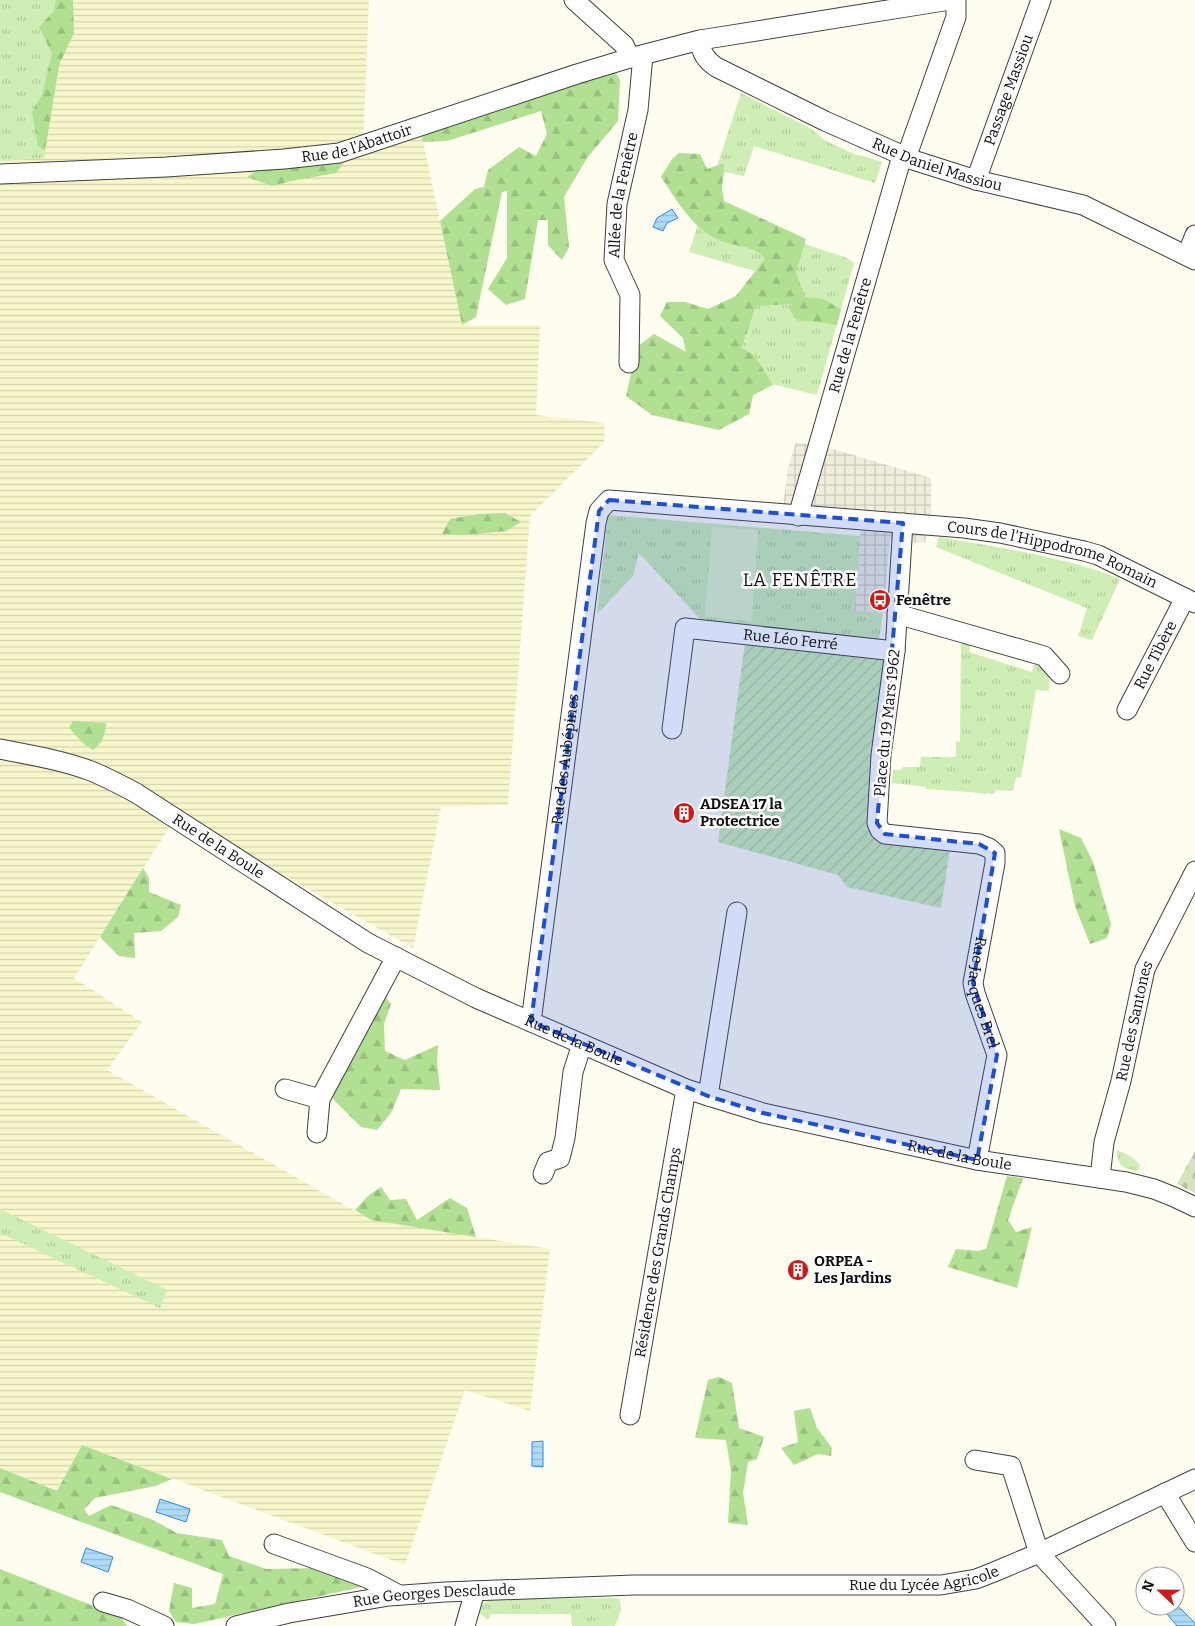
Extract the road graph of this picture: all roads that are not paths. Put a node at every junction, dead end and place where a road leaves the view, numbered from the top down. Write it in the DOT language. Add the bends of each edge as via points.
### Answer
graph roads {
  1 [pos="574,0"];
  2 [pos="950,0"];
  3 [pos="956,0"];
  4 [pos="1041,0"];
  5 [pos="903,4"];
  6 [pos="700,40"];
  7 [pos="637,56"];
  8 [pos="904,157"];
  9 [pos="0,174"];
  10 [pos="976,180"];
  11 [pos="1195,235"];
  12 [pos="1191,258"];
  13 [pos="628,363"];
  14 [pos="609,500"];
  15 [pos="798,516"];
  16 [pos="903,523"];
  17 [pos="1190,600"];
  18 [pos="897,614"];
  19 [pos="895,651"];
  20 [pos="1060,674"];
  21 [pos="1127,710"];
  22 [pos="672,729"];
  23 [pos="0,749"];
  24 [pos="995,853"];
  25 [pos="1195,871"];
  26 [pos="737,912"];
  27 [pos="396,957"];
  28 [pos="531,1022"];
  29 [pos="582,1044"];
  30 [pos="285,1089"];
  31 [pos="686,1089"];
  32 [pos="708,1096"];
  33 [pos="320,1099"];
  34 [pos="318,1133"];
  35 [pos="977,1160"];
  36 [pos="543,1174"];
  37 [pos="1100,1178"];
  38 [pos="1195,1207"];
  39 [pos="630,1415"];
  40 [pos="975,1460"];
  41 [pos="1195,1479"];
  42 [pos="1165,1493"];
  43 [pos="1195,1542"];
  44 [pos="274,1544"];
  45 [pos="1040,1553"];
  46 [pos="634,1585"];
  47 [pos="475,1590"];
  48 [pos="400,1595"];
  49 [pos="103,1602"];
  50 [pos="164,1626"];
  51 [pos="236,1626"];
  52 [pos="465,1626"];
  53 [pos="1106,1626"];
  1 -- 7 [label="street"];
  2 -- 5 [label="street, Rue de l'Abattoir"];
  3 -- 8 [label="street, Rue de la Fenêtre" via="956,17"];
  4 -- 10 [label="street, Passage Massiou"];
  5 -- 6 [label="street, Rue de l'Abattoir"];
  6 -- 7 [label="street, Rue de l'Abattoir"];
  6 -- 8 [label="street, Rue Daniel Massiou" via="706,59 716,67"];
  7 -- 9 [label="street, Rue de l'Abattoir" via="339,152 185,166"];
  7 -- 13 [label="street, Allée de la Fenêtre" via="638,110 617,204 614,260 630,295"];
  8 -- 10 [label="street, Rue Daniel Massiou"];
  8 -- 15 [label="street, Rue de la Fenêtre"];
  10 -- 12 [label="street, Rue Daniel Massiou" via="1082,205"];
  11 -- 12 [label="street"];
  14 -- 15 [label="street, Cours de l'Hippodrome Romain"];
  14 -- 28 [label="street, Rue des Aubépines" via="599,510 596,523"];
  15 -- 16 [label="street, Cours de l'Hippodrome Romain"];
  16 -- 17 [label="street, Cours de l'Hippodrome Romain" via="1000,533 1084,551"];
  16 -- 18 [label="street, Place du 19 Mars 1962"];
  17 -- 21 [label="street, Rue Tibère"];
  18 -- 19 [label="street, Place du 19 Mars 1962"];
  18 -- 20 [label="street" via="1044,656"];
  19 -- 22 [label="street, Rue Léo Ferré" via="685,628"];
  19 -- 24 [label="street, Place du 19 Mars 1962" via="876,823 880,830 894,836 979,844"];
  23 -- 27 [label="street, Rue de la Boule" via="91,771 136,793 368,943"];
  24 -- 35 [label="street, Rue Jacques Brel" via="973,983 997,1055"];
  25 -- 37 [label="street, Rue des Santones" via="1145,969 1104,1142"];
  26 -- 32 [label="street"];
  27 -- 28 [label="street, Rue de la Boule"];
  27 -- 33 [label="street"];
  28 -- 29 [label="street, Rue de la Boule"];
  29 -- 31 [label="street, Rue de la Boule"];
  29 -- 36 [label="street" via="574,1072 560,1158 548,1162"];
  30 -- 33 [label="street"];
  31 -- 32 [label="street, Rue de la Boule"];
  31 -- 39 [label="street, Résidence des Grands Champs"];
  32 -- 35 [label="street, Rue de la Boule" via="763,1113"];
  33 -- 34 [label="street"];
  35 -- 37 [label="street, Rue de la Boule"];
  37 -- 38 [label="street, Rue de la Boule" via="1154,1189"];
  40 -- 45 [label="street" via="1011,1466"];
  41 -- 42 [label="street, Rue du Lycée Agricole"];
  42 -- 43 [label="street"];
  42 -- 45 [label="street, Rue du Lycée Agricole"];
  44 -- 48 [label="street" via="366,1578"];
  45 -- 46 [label="street, Rue du Lycée Agricole" via="976,1579 941,1585"];
  45 -- 53 [label="street"];
  46 -- 47 [label="street, Rue Georges Desclaude"];
  47 -- 48 [label="street, Rue Georges Desclaude"];
  47 -- 52 [label="street"];
  48 -- 51 [label="street, Rue Georges Desclaude" via="289,1613"];
  49 -- 50 [label="street"];
}
